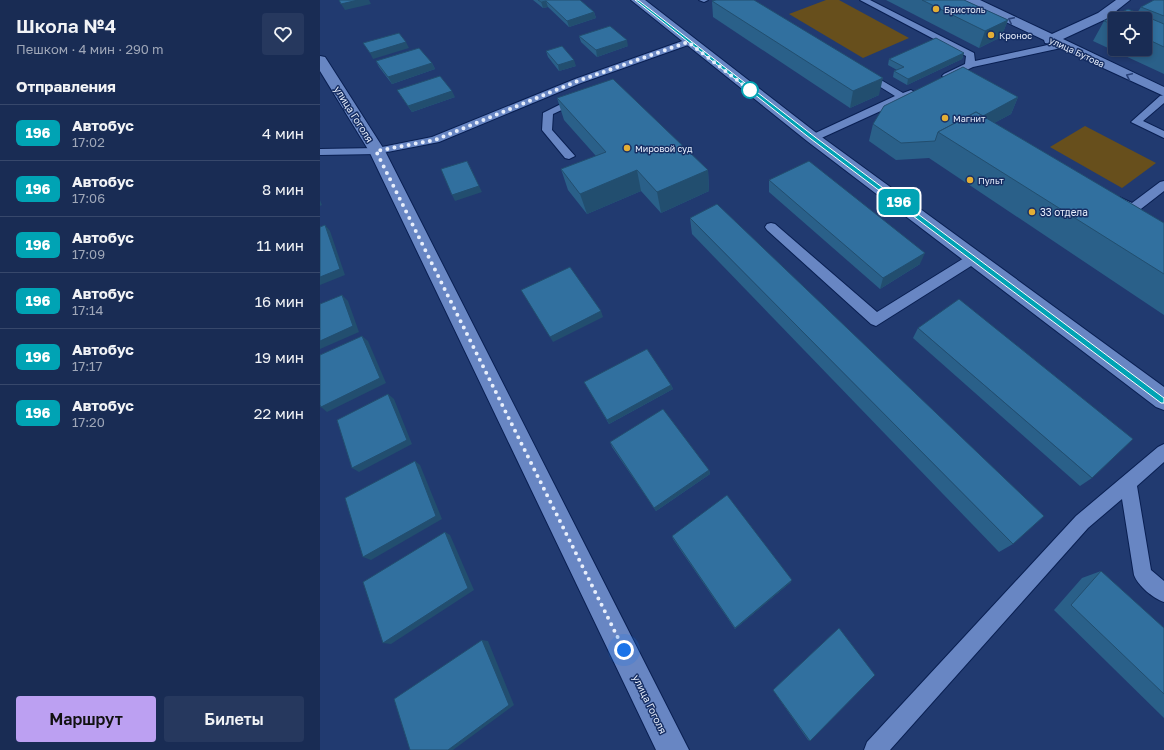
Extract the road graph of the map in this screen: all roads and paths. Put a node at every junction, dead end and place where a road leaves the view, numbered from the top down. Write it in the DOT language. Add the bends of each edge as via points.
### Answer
graph roads {
  1 [pos="637,0"];
  2 [pos="864,0"];
  3 [pos="970,0"];
  4 [pos="1124,0"];
  5 [pos="1110,11"];
  6 [pos="688,42"];
  7 [pos="1056,42"];
  8 [pos="320,60"];
  9 [pos="630,63"];
  10 [pos="970,65"];
  11 [pos="857,68"];
  12 [pos="936,81"];
  13 [pos="608,82"];
  14 [pos="923,87"];
  15 [pos="1164,92"];
  16 [pos="588,93"];
  17 [pos="903,97"];
  18 [pos="1164,98"];
  19 [pos="1164,135"];
  20 [pos="813,138"];
  21 [pos="376,151"];
  22 [pos="320,152"];
  23 [pos="569,156"];
  24 [pos="1164,185"];
  25 [pos="1106,193"];
  26 [pos="771,227"];
  27 [pos="974,258"];
  28 [pos="1164,400"];
  29 [pos="1164,452"];
  30 [pos="1128,485"];
  31 [pos="1164,593"];
  32 [pos="673,750"];
  33 [pos="874,750"];
  1 -- 6 [label="street"];
  2 -- 10 [label="lane" via="971,55"];
  7 -- 3 [label="street, улица Бутова, one-way"];
  4 -- 5 [label="street"];
  5 -- 7 [label="street"];
  6 -- 9 [label="lane"];
  6 -- 20 [label="street"];
  7 -- 10 [label="lane"];
  15 -- 7 [label="street, улица Бутова, one-way"];
  8 -- 21 [label="street, улица Гоголя"];
  9 -- 13 [label="lane" via="622,74"];
  9 -- 21 [label="lane" via="578,81 435,140"];
  10 -- 12 [label="lane"];
  11 -- 17 [label="lane"];
  14 -- 17 [label="lane"];
  16 -- 23 [label="lane" via="548,113 547,130"];
  17 -- 20 [label="lane"];
  18 -- 19 [label="lane" via="1136,122"];
  20 -- 27 [label="street"];
  21 -- 22 [label="lane"];
  21 -- 32 [label="street, улица Гоголя"];
  24 -- 25 [label="lane" via="1133,209"];
  26 -- 27 [label="lane" via="876,320"];
  27 -- 28 [label="street"];
  29 -- 30 [label="lane"];
  30 -- 31 [label="lane" via="1144,575"];
  30 -- 33 [label="lane" via="1082,522"];
}
